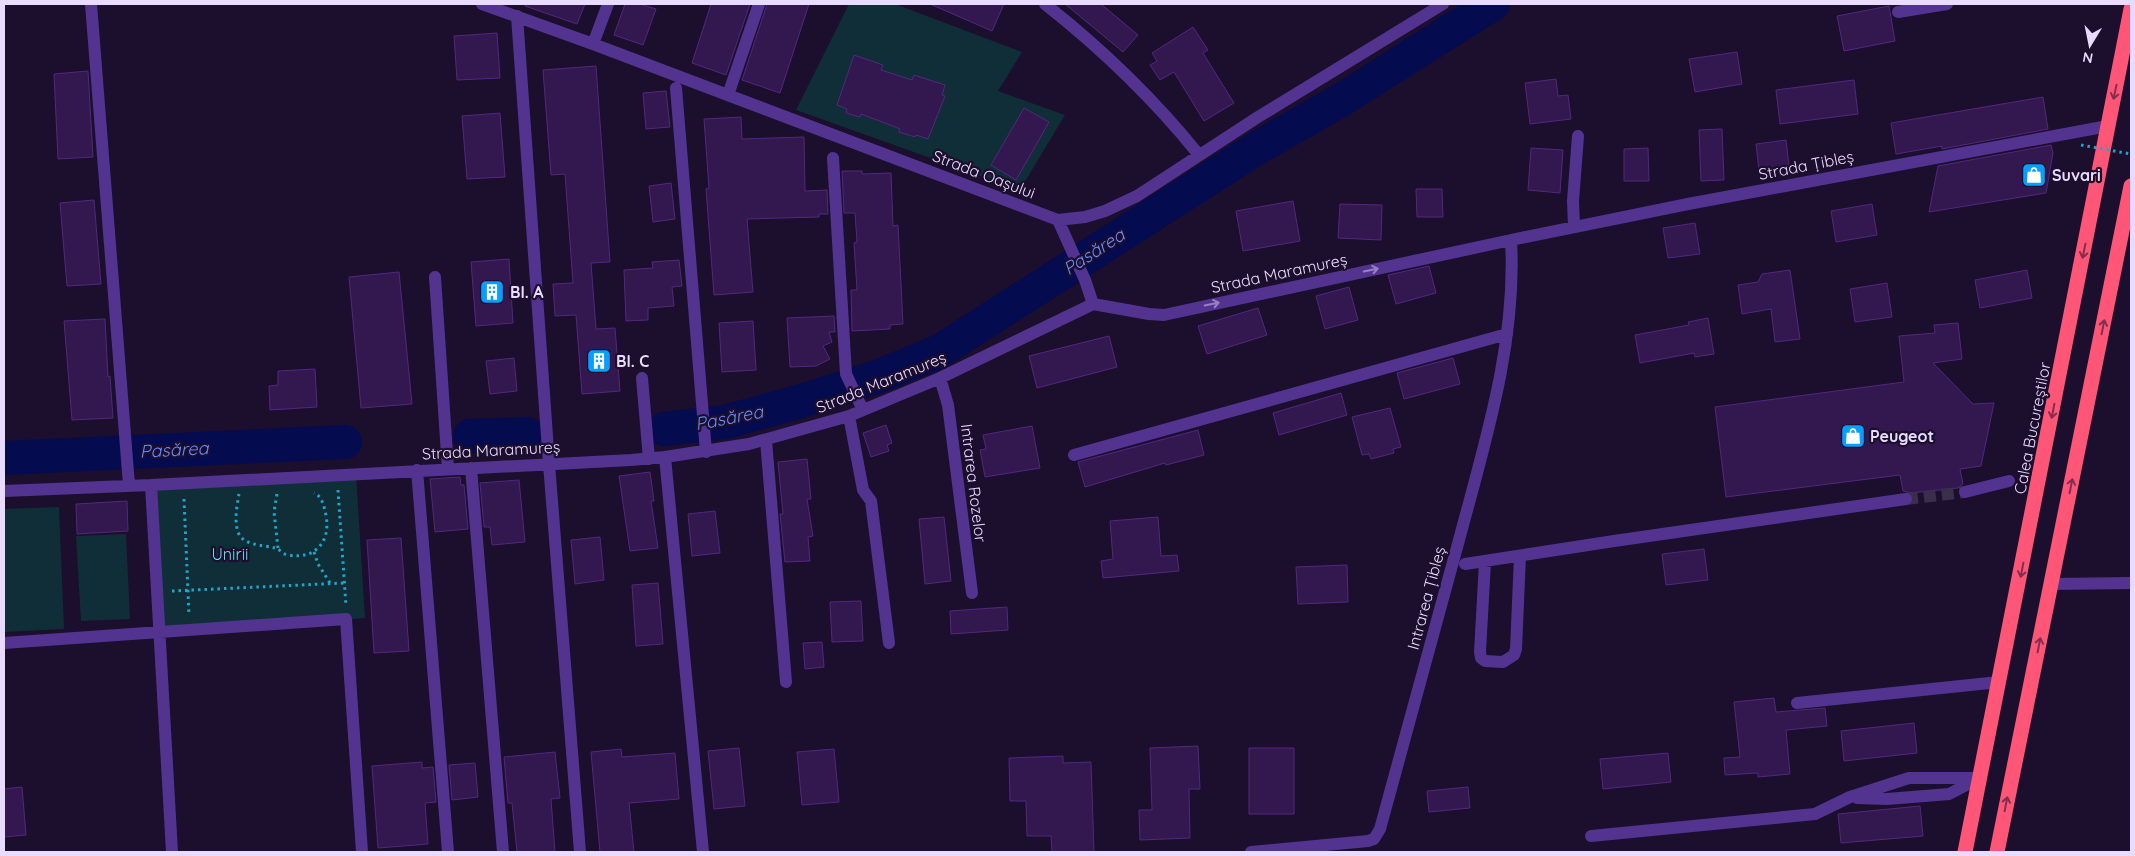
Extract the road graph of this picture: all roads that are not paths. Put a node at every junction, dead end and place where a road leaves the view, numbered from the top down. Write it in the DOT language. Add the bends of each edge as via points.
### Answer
graph roads {
  1 [pos="91,4"];
  2 [pos="482,4"];
  3 [pos="608,4"];
  4 [pos="759,4"];
  5 [pos="1045,4"];
  6 [pos="1443,4"];
  7 [pos="1947,4"];
  8 [pos="2131,9"];
  9 [pos="1898,12"];
  10 [pos="517,16"];
  11 [pos="593,44"];
  12 [pos="676,88"];
  13 [pos="728,95"];
  14 [pos="2108,126"];
  15 [pos="1578,136"];
  16 [pos="1199,155"];
  17 [pos="833,158"];
  18 [pos="2131,186"];
  19 [pos="2128,216"];
  20 [pos="1058,220"];
  21 [pos="1574,227"];
  22 [pos="1511,240"];
  23 [pos="435,277"];
  24 [pos="1093,304"];
  25 [pos="1507,334"];
  26 [pos="642,378"];
  27 [pos="940,378"];
  28 [pos="863,410"];
  29 [pos="849,416"];
  30 [pos="766,440"];
  31 [pos="706,452"];
  32 [pos="1074,455"];
  33 [pos="666,457"];
  34 [pos="649,458"];
  35 [pos="549,464"];
  36 [pos="471,468"];
  37 [pos="448,469"];
  38 [pos="417,470"];
  39 [pos="2009,481"];
  40 [pos="129,484"];
  41 [pos="151,485"];
  42 [pos="4,491"];
  43 [pos="1965,492"];
  44 [pos="1906,500"];
  45 [pos="1520,556"];
  46 [pos="1485,562"];
  47 [pos="1466,564"];
  48 [pos="2131,583"];
  49 [pos="2051,584"];
  50 [pos="972,593"];
  51 [pos="159,633"];
  52 [pos="4,643"];
  53 [pos="889,643"];
  54 [pos="786,682"];
  55 [pos="1999,682"];
  56 [pos="1797,703"];
  57 [pos="1980,778"];
  58 [pos="1850,797"];
  59 [pos="1591,836"];
  60 [pos="172,852"];
  61 [pos="362,852"];
  62 [pos="448,852"];
  63 [pos="503,852"];
  64 [pos="580,852"];
  65 [pos="703,852"];
  66 [pos="1251,852"];
  67 [pos="1965,852"];
  68 [pos="1997,852"];
  1 -- 40 [label="street"];
  2 -- 10 [label="street, Strada Oașului"];
  3 -- 11 [label="street"];
  4 -- 13 [label="street"];
  5 -- 16 [label="street" via="1134,82 1173,122"];
  6 -- 16 [label="street, Strada Oașului"];
  7 -- 9 [label="street"];
  8 -- 14 [label="highway, Calea Bucureștilor, one-way"];
  10 -- 11 [label="street, Strada Oașului"];
  10 -- 35 [label="street"];
  11 -- 13 [label="street, Strada Oașului"];
  12 -- 31 [label="street"];
  13 -- 20 [label="street, Strada Oașului"];
  14 -- 21 [label="street, Strada Țibleș"];
  14 -- 55 [label="highway, Calea Bucureștilor, one-way"];
  15 -- 21 [label="street"];
  16 -- 20 [label="street, Strada Oașului" via="1137,196 1105,211"];
  17 -- 28 [label="street" via="846,374"];
  18 -- 19 [label="highway"];
  49 -- 19 [label="highway, one-way"];
  20 -- 24 [label="street" via="1086,280"];
  21 -- 22 [label="street, Strada Țibleș"];
  24 -- 22 [label="street, Strada Maramureș, one-way" via="1164,315"];
  22 -- 25 [label="street, Intrarea Țibleș" via="1512,282"];
  23 -- 37 [label="street"];
  24 -- 27 [label="street, Strada Maramureș"];
  25 -- 32 [label="street"];
  25 -- 66 [label="street, Intrarea Țibleș" via="1481,460 1380,829 1368,841"];
  26 -- 34 [label="street"];
  27 -- 28 [label="street, Strada Maramureș"];
  27 -- 50 [label="street, Intrarea Rozelor" via="948,405"];
  28 -- 29 [label="street, Strada Maramureș"];
  29 -- 30 [label="street, Strada Maramureș"];
  29 -- 53 [label="street" via="863,490 871,501"];
  30 -- 31 [label="street, Strada Maramureș" via="749,440"];
  30 -- 54 [label="street"];
  31 -- 33 [label="street, Strada Maramureș"];
  33 -- 34 [label="street, Strada Maramureș"];
  33 -- 65 [label="street"];
  34 -- 35 [label="street, Strada Maramureș"];
  35 -- 36 [label="street, Strada Maramureș"];
  35 -- 64 [label="street"];
  36 -- 37 [label="street, Strada Maramureș"];
  36 -- 63 [label="street"];
  37 -- 38 [label="street, Strada Maramureș"];
  38 -- 41 [label="street, Strada Maramureș"];
  38 -- 62 [label="street"];
  39 -- 43 [label="street"];
  40 -- 41 [label="street, Strada Maramureș"];
  40 -- 42 [label="street, Strada Maramureș"];
  41 -- 51 [label="street"];
  44 -- 45 [label="street"];
  45 -- 46 [label="street"];
  45 -- 46 [label="street" via="1516,649 1514,655 1503,662 1481,658"];
  46 -- 47 [label="street"];
  48 -- 49 [label="street"];
  68 -- 49 [label="highway, one-way"];
  51 -- 52 [label="street"];
  51 -- 60 [label="street"];
  51 -- 61 [label="street" via="346,619"];
  55 -- 56 [label="street"];
  55 -- 57 [label="highway, Calea Bucureștilor"];
  57 -- 58 [label="street" via="1909,778"];
  57 -- 58 [label="street" via="1950,794 1887,799"];
  57 -- 67 [label="highway, Calea Bucureștilor"];
  58 -- 59 [label="street" via="1815,814"];
}
